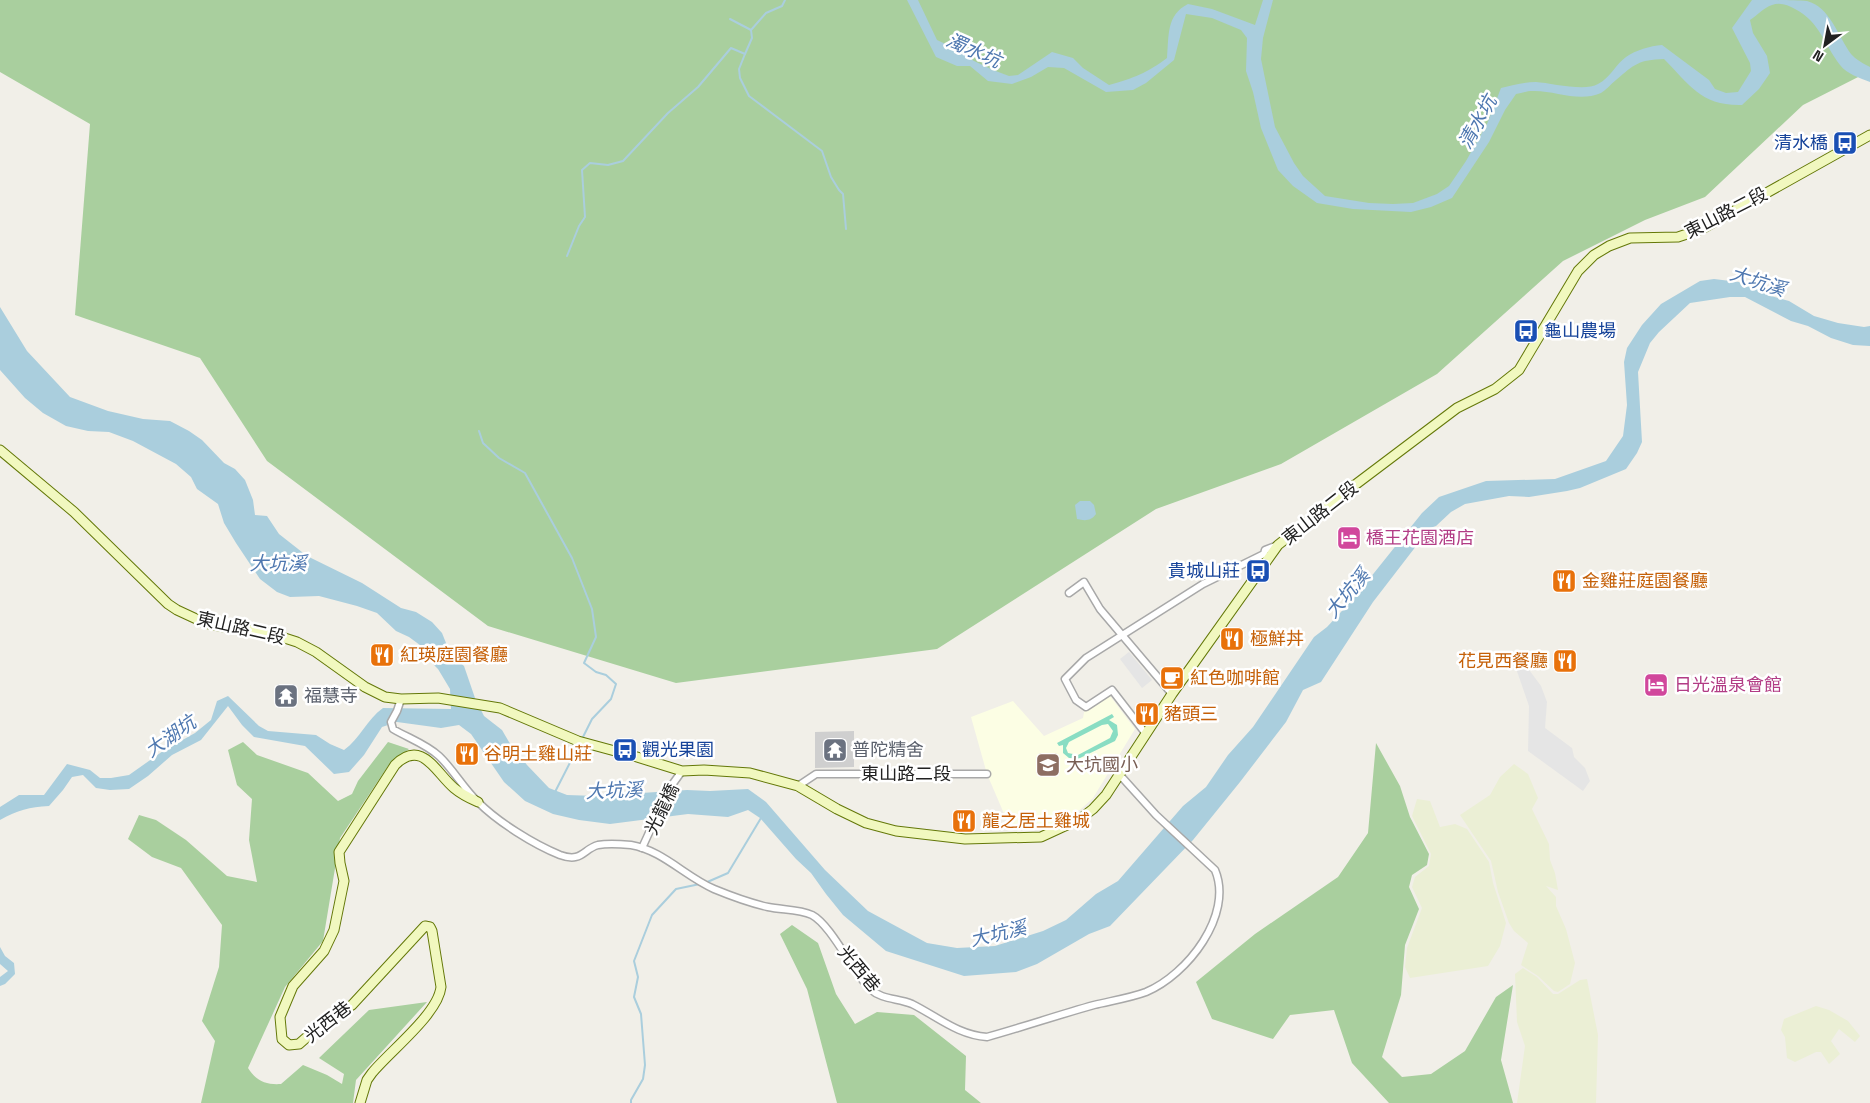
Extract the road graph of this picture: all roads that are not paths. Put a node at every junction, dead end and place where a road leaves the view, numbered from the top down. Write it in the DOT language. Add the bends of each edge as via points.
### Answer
graph roads {
  1 [pos="1870,134"];
  2 [pos="0,450"];
  3 [pos="1278,545"];
  4 [pos="1070,593"];
  5 [pos="1122,636"];
  6 [pos="1172,694"];
  7 [pos="401,699"];
  8 [pos="1146,734"];
  9 [pos="682,771"];
  10 [pos="987,774"];
  11 [pos="1119,774"];
  12 [pos="798,786"];
  13 [pos="478,802"];
  14 [pos="642,848"];
  15 [pos="360,1103"];
  1 -- 3 [label="main road, 東山路二段" via="1702,229 1678,237 1630,238 1594,255 1578,271 1519,370 1495,389 1457,408"];
  2 -- 7 [label="main road, 東山路二段" via="74,512 177,610 205,622 266,632 297,642 365,687 385,697"];
  3 -- 5 [label="street" via="1203,584"];
  3 -- 6 [label="main road, 東山路二段"];
  4 -- 5 [label="street" via="1084,582"];
  5 -- 6 [label="street"];
  5 -- 8 [label="street" via="1086,658 1065,679 1076,700 1086,707 1112,690"];
  6 -- 8 [label="main road, 東山路二段"];
  7 -- 9 [label="main road, 東山路二段" via="438,698 500,708 578,741"];
  7 -- 13 [label="street, 光西巷" via="391,722 393,730 438,754"];
  8 -- 11 [label="main road, 東山路二段"];
  9 -- 12 [label="main road, 東山路二段" via="750,773"];
  9 -- 14 [label="street, 光龍橋" via="669,788"];
  10 -- 12 [label="street, 東山路二段" via="816,774"];
  11 -- 12 [label="main road, 東山路二段" via="1093,809 1080,819 1041,837 1007,840 942,838 896,831 859,820"];
  11 -- 14 [label="street, 光西巷" via="1156,815 1215,870 1220,882 1220,902 1213,922 1205,938 1177,972 1145,992 987,1038 958,1031 911,1004 882,997 871,990 814,916 766,907 714,889"];
  13 -- 14 [label="street, 光西巷" via="514,830 560,855 581,856 596,846 616,844"];
  13 -- 15 [label="main road, 光西巷" via="453,787 428,760 418,755 401,759 339,852 344,881 334,930 324,951 293,986 280,1017 282,1039 289,1045 299,1044 323,1023 352,1005 425,926 432,931 441,987 440,996 424,1019 367,1080"];
}
